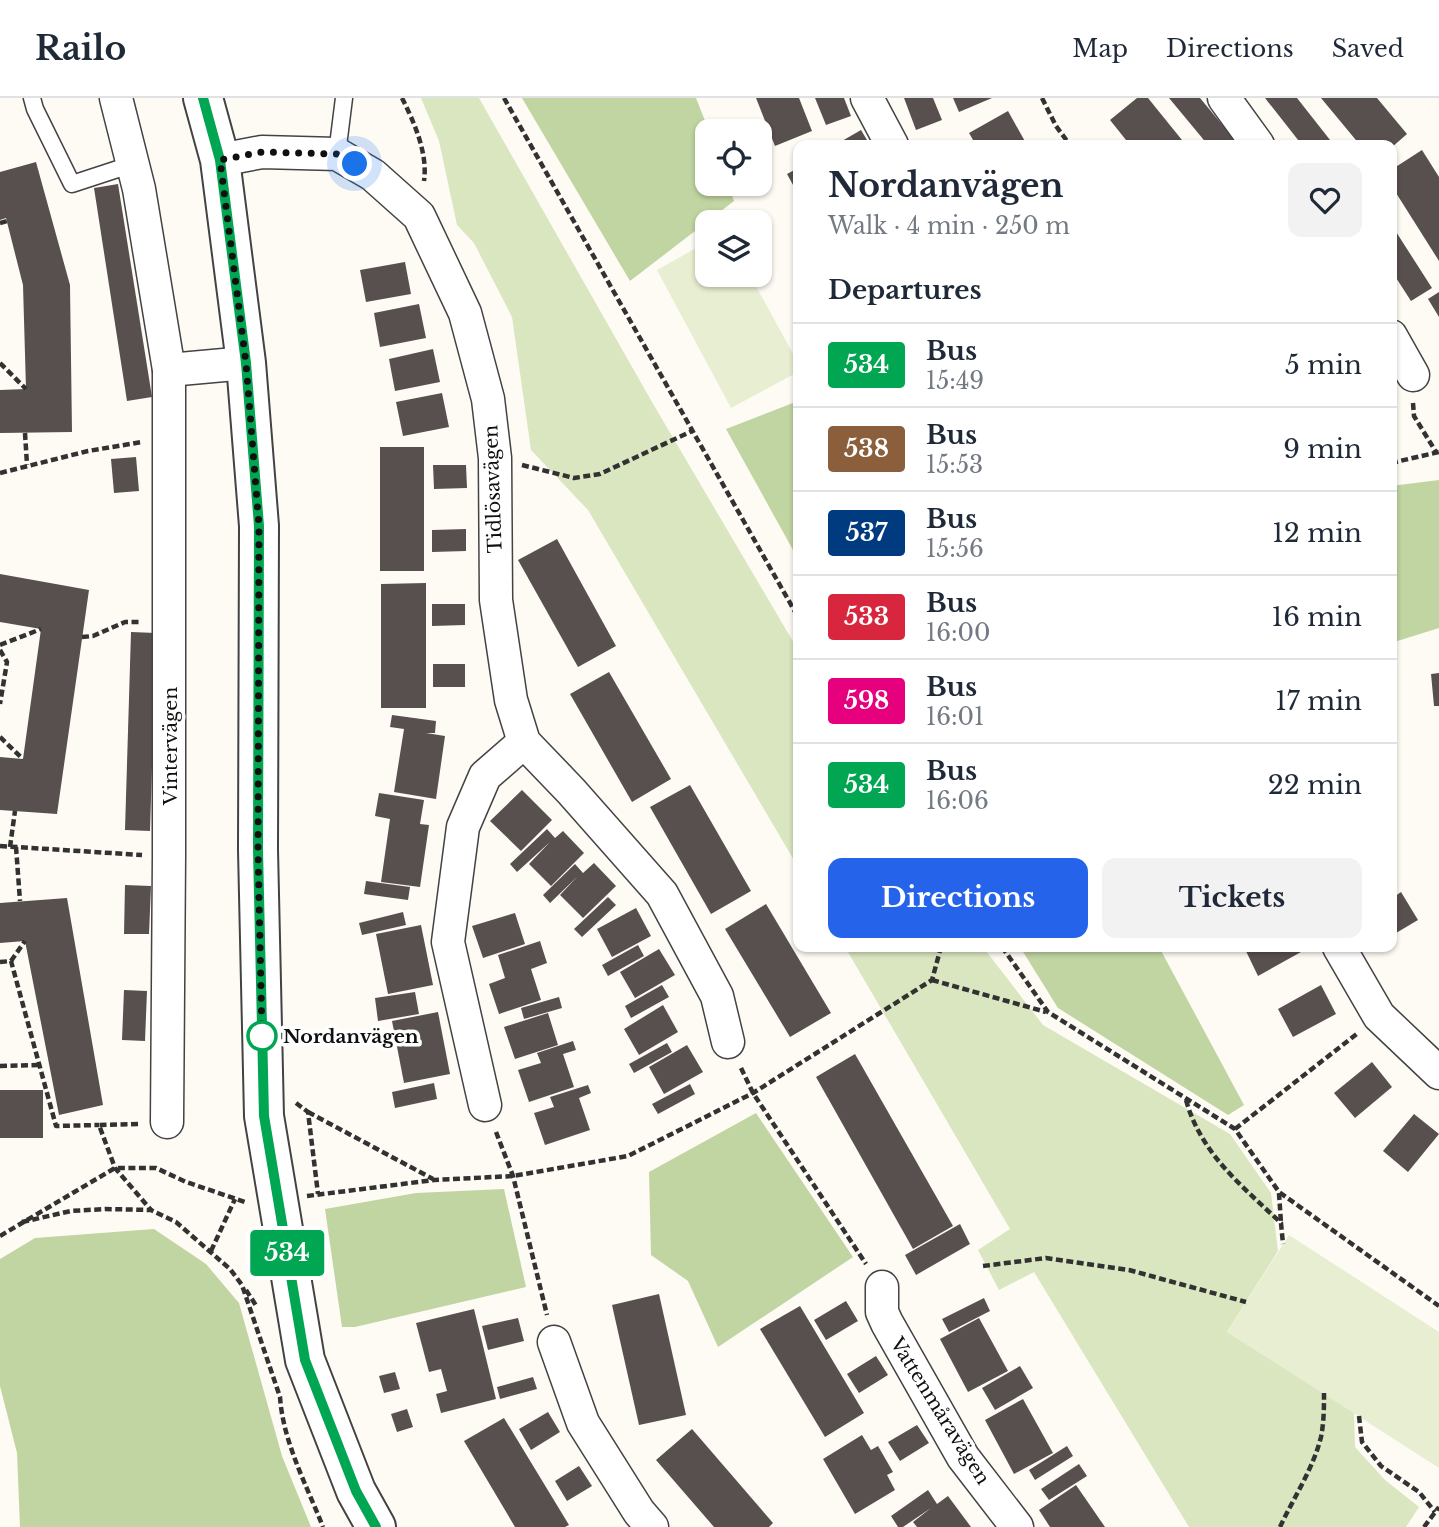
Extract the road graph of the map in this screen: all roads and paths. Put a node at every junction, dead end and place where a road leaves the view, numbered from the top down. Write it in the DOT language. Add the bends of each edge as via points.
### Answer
graph roads {
  1 [pos="32,98"];
  2 [pos="116,98"];
  3 [pos="203,98"];
  4 [pos="344,98"];
  5 [pos="402,98"];
  6 [pos="504,98"];
  7 [pos="867,98"];
  8 [pos="1042,98"];
  9 [pos="1224,98"];
  10 [pos="889,140"];
  11 [pos="1066,140"];
  12 [pos="1254,140"];
  13 [pos="337,154"];
  14 [pos="220,160"];
  15 [pos="133,164"];
  16 [pos="419,216"];
  17 [pos="7,221"];
  18 [pos="0,223"];
  19 [pos="1397,347"];
  20 [pos="0,363"];
  21 [pos="246,363"];
  22 [pos="169,370"];
  23 [pos="1413,375"];
  24 [pos="26,389"];
  25 [pos="692,431"];
  26 [pos="25,433"];
  27 [pos="170,437"];
  28 [pos="1437,452"];
  29 [pos="495,458"];
  30 [pos="1397,462"];
  31 [pos="27,465"];
  32 [pos="0,472"];
  33 [pos="793,608"];
  34 [pos="170,622"];
  35 [pos="41,629"];
  36 [pos="82,637"];
  37 [pos="0,648"];
  38 [pos="0,704"];
  39 [pos="0,737"];
  40 [pos="524,742"];
  41 [pos="23,760"];
  42 [pos="15,811"];
  43 [pos="0,846"];
  44 [pos="13,847"];
  45 [pos="169,856"];
  46 [pos="20,901"];
  47 [pos="25,941"];
  48 [pos="940,952"];
  49 [pos="1006,952"];
  50 [pos="1342,952"];
  51 [pos="11,961"];
  52 [pos="0,962"];
  53 [pos="932,980"];
  54 [pos="1048,1012"];
  55 [pos="1379,1016"];
  56 [pos="728,1042"];
  57 [pos="40,1065"];
  58 [pos="0,1066"];
  59 [pos="1439,1073"];
  60 [pos="753,1093"];
  61 [pos="288,1099"];
  62 [pos="1186,1100"];
  63 [pos="485,1105"];
  64 [pos="308,1112"];
  65 [pos="167,1122"];
  66 [pos="99,1125"];
  67 [pos="1234,1129"];
  68 [pos="115,1168"];
  69 [pos="513,1176"];
  70 [pos="434,1180"];
  71 [pos="1279,1192"];
  72 [pos="318,1194"];
  73 [pos="295,1198"];
  74 [pos="235,1199"];
  75 [pos="245,1202"];
  76 [pos="151,1210"];
  77 [pos="22,1222"];
  78 [pos="1281,1223"];
  79 [pos="0,1236"];
  80 [pos="1283,1244"];
  81 [pos="211,1251"];
  82 [pos="983,1266"];
  83 [pos="242,1285"];
  84 [pos="882,1287"];
  85 [pos="1246,1301"];
  86 [pos="1439,1306"];
  87 [pos="257,1307"];
  88 [pos="554,1342"];
  89 [pos="1324,1393"];
  90 [pos="1359,1416"];
  91 [pos="1437,1509"];
  92 [pos="323,1527"];
  93 [pos="376,1527"];
  94 [pos="652,1527"];
  95 [pos="1017,1527"];
  96 [pos="1280,1527"];
  97 [pos="1424,1527"];
  1 -- 15 [label="lane" via="72,184"];
  2 -- 15 [label="street, Vintervägen"];
  3 -- 14 [label="street"];
  4 -- 13 [label="lane"];
  5 -- 16 [label="path" via="416,125 425,172"];
  6 -- 25 [label="path"];
  7 -- 10 [label="street"];
  8 -- 11 [label="path"];
  9 -- 12 [label="street"];
  13 -- 14 [label="street, Tidlösavägen" via="262,152"];
  13 -- 16 [label="street, Tidlösavägen" via="373,175"];
  14 -- 21 [label="street"];
  15 -- 22 [label="street, Vintervägen"];
  16 -- 29 [label="street, Tidlösavägen" via="465,313 488,399"];
  17 -- 18 [label="path"];
  19 -- 23 [label="street"];
  20 -- 24 [label="path"];
  21 -- 22 [label="street"];
  21 -- 93 [label="street" via="259,526 258,850 264,1116 305,1360 356,1491"];
  22 -- 27 [label="street, Vintervägen"];
  23 -- 28 [label="path" via="1413,416"];
  25 -- 29 [label="path" via="600,474 574,478"];
  25 -- 33 [label="path"];
  26 -- 31 [label="path"];
  27 -- 31 [label="path"];
  27 -- 34 [label="street, Vintervägen"];
  28 -- 30 [label="path"];
  29 -- 40 [label="street, Tidlösavägen" via="496,600 511,701"];
  31 -- 32 [label="path"];
  34 -- 36 [label="path" via="125,622"];
  34 -- 45 [label="street, Vintervägen"];
  35 -- 37 [label="path"];
  37 -- 38 [label="path" via="7,662"];
  39 -- 41 [label="path"];
  40 -- 56 [label="street, Tidlösavägen" via="662,894 717,996"];
  40 -- 63 [label="street" via="485,776 463,827 448,942"];
  42 -- 44 [label="path"];
  43 -- 44 [label="path"];
  44 -- 45 [label="path"];
  44 -- 46 [label="path"];
  45 -- 65 [label="street, Vintervägen"];
  47 -- 51 [label="path"];
  48 -- 53 [label="path"];
  49 -- 54 [label="path"];
  50 -- 55 [label="street"];
  51 -- 52 [label="path"];
  51 -- 57 [label="path"];
  53 -- 54 [label="path"];
  53 -- 60 [label="path"];
  54 -- 62 [label="path"];
  55 -- 59 [label="street"];
  55 -- 67 [label="path"];
  56 -- 60 [label="path"];
  57 -- 58 [label="path"];
  57 -- 66 [label="path" via="56,1126"];
  60 -- 69 [label="path" via="628,1156"];
  60 -- 84 [label="path"];
  61 -- 64 [label="path"];
  62 -- 67 [label="path"];
  62 -- 78 [label="path" via="1192,1122 1210,1153"];
  63 -- 69 [label="path"];
  64 -- 70 [label="path"];
  64 -- 72 [label="path"];
  65 -- 66 [label="path"];
  66 -- 68 [label="path"];
  67 -- 71 [label="path"];
  68 -- 74 [label="path" via="156,1168"];
  68 -- 76 [label="path"];
  68 -- 77 [label="path"];
  69 -- 70 [label="path"];
  69 -- 88 [label="path"];
  70 -- 72 [label="path"];
  71 -- 78 [label="path"];
  71 -- 86 [label="path"];
  72 -- 73 [label="path"];
  74 -- 75 [label="path"];
  74 -- 81 [label="path"];
  76 -- 77 [label="path" via="71,1211"];
  76 -- 81 [label="path" via="176,1222"];
  77 -- 79 [label="path"];
  78 -- 80 [label="path"];
  81 -- 83 [label="path"];
  82 -- 85 [label="path" via="1046,1258 1129,1270"];
  83 -- 87 [label="path"];
  83 -- 92 [label="path" via="280,1398 288,1439"];
  84 -- 95 [label="street, Vattenmåravägen" via="887,1323 963,1457"];
  88 -- 94 [label="street" via="583,1423"];
  89 -- 96 [label="path" via="1316,1454"];
  90 -- 91 [label="path" via="1362,1442 1381,1466"];
  91 -- 97 [label="path"];
}
